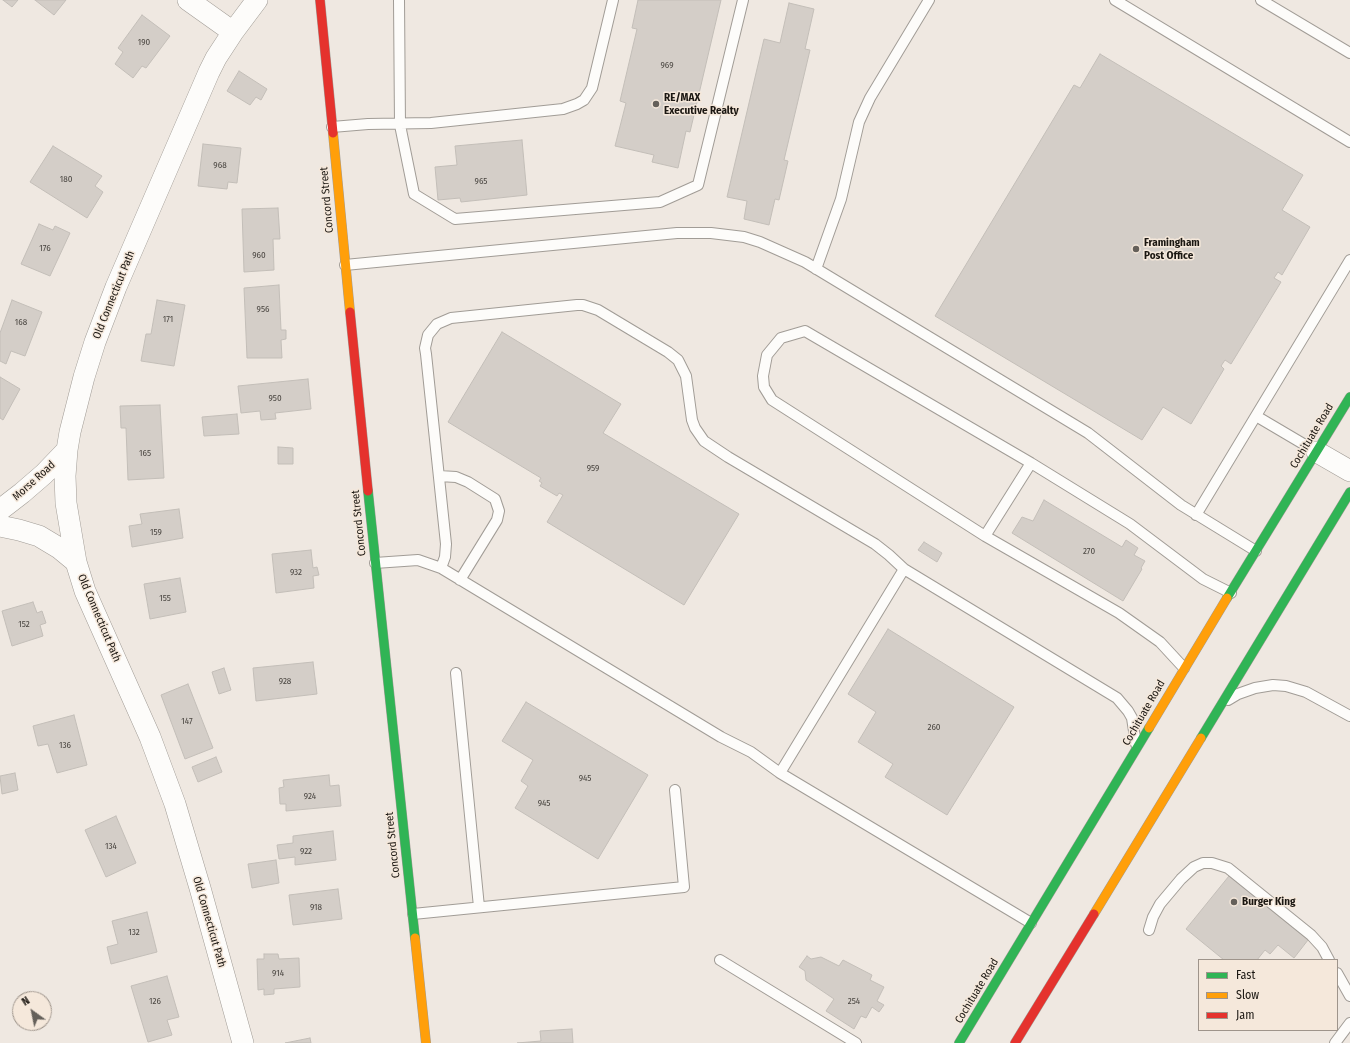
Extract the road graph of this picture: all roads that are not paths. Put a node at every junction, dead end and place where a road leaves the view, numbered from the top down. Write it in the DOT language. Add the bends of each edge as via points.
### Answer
graph roads {
  1 [pos="188,0"];
  2 [pos="257,0"];
  3 [pos="320,0"];
  4 [pos="399,0"];
  5 [pos="613,0"];
  6 [pos="743,0"];
  7 [pos="929,0"];
  8 [pos="1115,0"];
  9 [pos="1261,0"];
  10 [pos="233,32"];
  11 [pos="1350,53"];
  12 [pos="400,125"];
  13 [pos="332,127"];
  14 [pos="1350,142"];
  15 [pos="1350,260"];
  16 [pos="345,265"];
  17 [pos="816,269"];
  18 [pos="1350,397"];
  19 [pos="1256,416"];
  20 [pos="67,450"];
  21 [pos="1317,452"];
  22 [pos="1031,463"];
  23 [pos="1350,471"];
  24 [pos="439,476"];
  25 [pos="1350,492"];
  26 [pos="0,510"];
  27 [pos="1196,515"];
  28 [pos="0,526"];
  29 [pos="985,536"];
  30 [pos="1256,551"];
  31 [pos="76,562"];
  32 [pos="375,563"];
  33 [pos="441,568"];
  34 [pos="904,569"];
  35 [pos="460,580"];
  36 [pos="1231,593"];
  37 [pos="1184,668"];
  38 [pos="456,672"];
  39 [pos="1220,706"];
  40 [pos="1350,716"];
  41 [pos="1136,750"];
  42 [pos="780,773"];
  43 [pos="675,790"];
  44 [pos="479,907"];
  45 [pos="412,914"];
  46 [pos="1031,923"];
  47 [pos="1149,930"];
  48 [pos="1328,959"];
  49 [pos="720,960"];
  50 [pos="1338,975"];
  51 [pos="1350,996"];
  52 [pos="1350,1023"];
  53 [pos="243,1043"];
  54 [pos="426,1043"];
  55 [pos="856,1043"];
  56 [pos="959,1043"];
  57 [pos="1015,1043"];
  58 [pos="1335,1043"];
  1 -- 10 [label="street"];
  2 -- 10 [label="street, Old Connecticut Path"];
  3 -- 13 [label="main road, Concord Street"];
  4 -- 12 [label="lane"];
  5 -- 12 [label="lane" via="592,88 584,100 564,109"];
  6 -- 12 [label="lane" via="698,185 660,202 455,219 414,194"];
  7 -- 17 [label="lane" via="870,98 859,122 841,199"];
  8 -- 14 [label="lane"];
  9 -- 11 [label="lane"];
  10 -- 20 [label="street, Old Connecticut Path" via="209,72 116,287 84,377"];
  12 -- 13 [label="lane"];
  13 -- 16 [label="main road, Concord Street"];
  15 -- 19 [label="lane"];
  16 -- 17 [label="lane" via="695,232 749,239 774,248"];
  16 -- 32 [label="main road, Concord Street"];
  17 -- 27 [label="lane" via="1088,433"];
  18 -- 21 [label="main road, Cochituate Road"];
  19 -- 21 [label="lane"];
  19 -- 27 [label="lane"];
  20 -- 26 [label="street, Morse Road" via="22,494"];
  20 -- 31 [label="street, Old Connecticut Path" via="66,503"];
  21 -- 23 [label="street"];
  21 -- 30 [label="main road, Cochituate Road"];
  22 -- 29 [label="lane"];
  22 -- 29 [label="lane" via="805,331 781,338 767,355 763,376 764,387 772,400"];
  22 -- 36 [label="lane" via="1130,524 1203,579"];
  24 -- 33 [label="lane" via="446,544"];
  24 -- 34 [label="lane" via="425,348 432,329 444,320 458,317 583,305 598,310 678,360 686,376 692,420 704,441 875,544"];
  24 -- 35 [label="lane" via="456,477 468,482 495,499 499,511 497,520"];
  25 -- 39 [label="main road"];
  27 -- 30 [label="lane"];
  28 -- 31 [label="street" via="39,536"];
  29 -- 37 [label="lane" via="1119,613 1160,642"];
  30 -- 36 [label="main road, Cochituate Road"];
  31 -- 53 [label="street, Old Connecticut Path" via="85,591 147,730 175,804"];
  32 -- 33 [label="lane" via="418,560"];
  32 -- 45 [label="main road, Concord Street"];
  33 -- 35 [label="lane"];
  34 -- 41 [label="lane" via="1117,698 1132,718"];
  34 -- 42 [label="lane"];
  35 -- 42 [label="lane" via="721,737 751,752"];
  36 -- 37 [label="main road, Cochituate Road"];
  37 -- 41 [label="main road, Cochituate Road"];
  38 -- 44 [label="lane"];
  39 -- 40 [label="lane" via="1238,694 1273,685 1296,688"];
  39 -- 57 [label="main road"];
  41 -- 46 [label="main road, Cochituate Road"];
  42 -- 46 [label="lane"];
  43 -- 44 [label="lane" via="684,887"];
  44 -- 45 [label="lane"];
  45 -- 54 [label="main road, Concord Street"];
  46 -- 56 [label="main road, Cochituate Road"];
  47 -- 48 [label="lane" via="1160,904 1180,878 1194,867 1212,862 1228,868 1311,935"];
  49 -- 55 [label="lane"];
  50 -- 51 [label="lane"];
  52 -- 58 [label="lane"];
}
